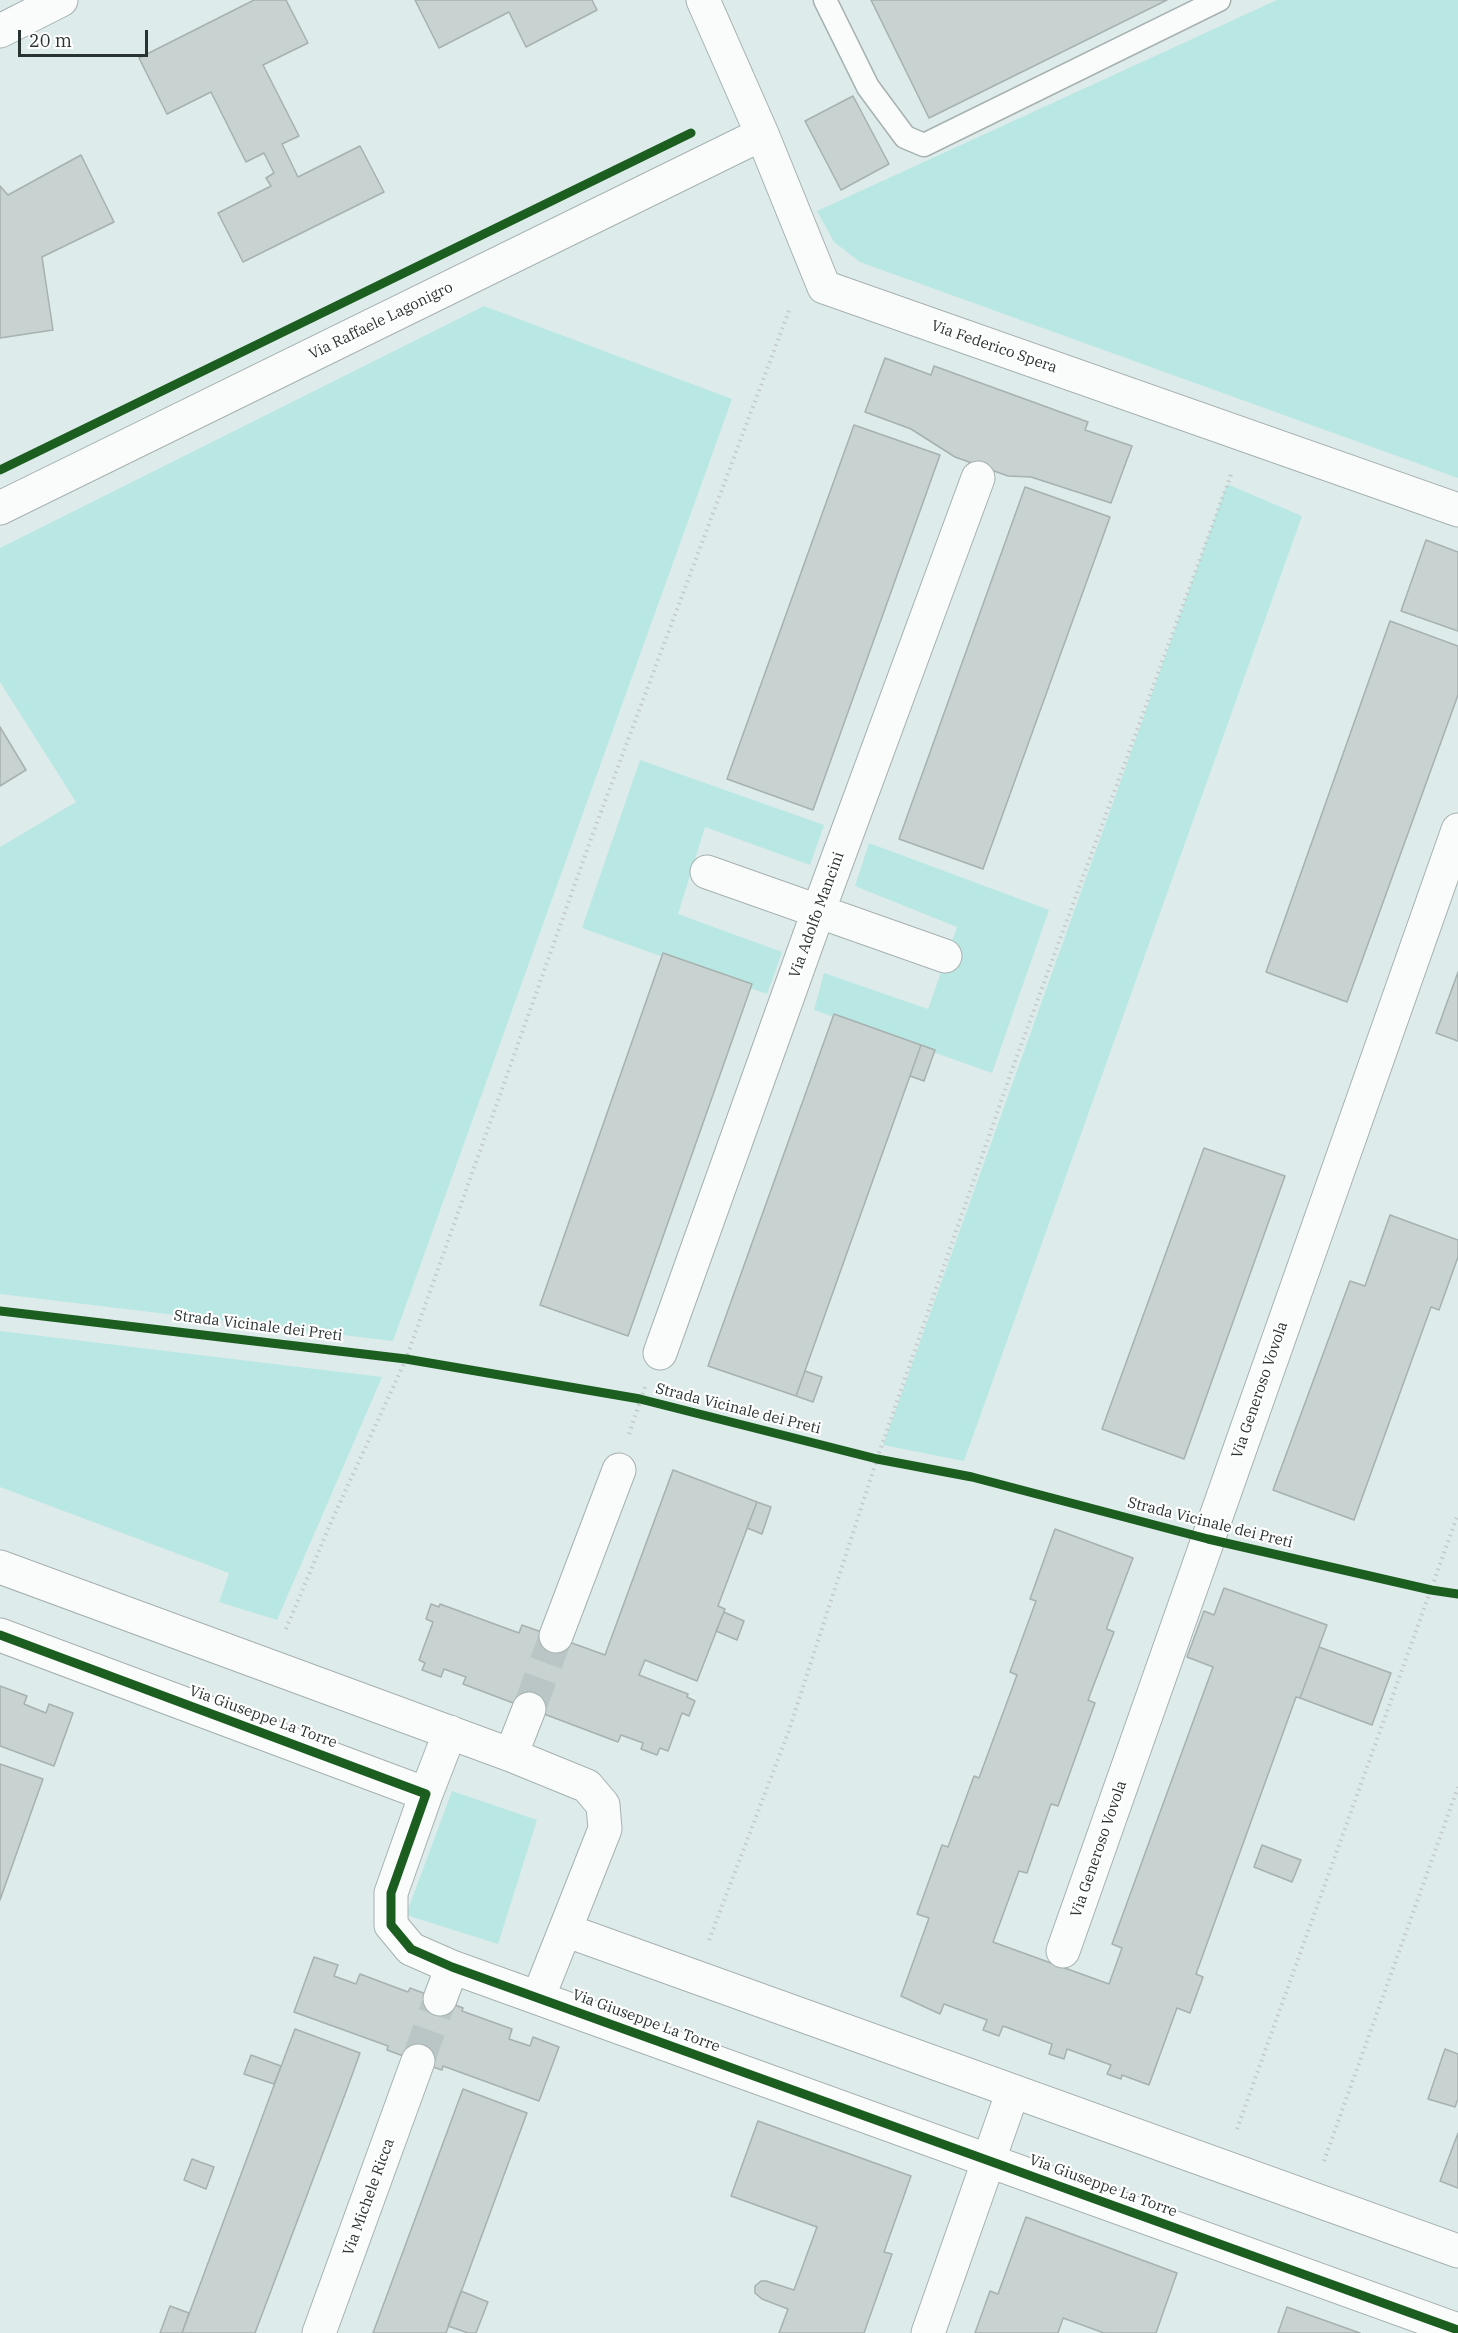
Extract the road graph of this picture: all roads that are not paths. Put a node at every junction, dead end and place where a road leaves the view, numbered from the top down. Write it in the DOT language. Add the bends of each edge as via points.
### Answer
graph roads {
  1 [pos="61,0"];
  2 [pos="703,0"];
  3 [pos="825,0"];
  4 [pos="1219,0"];
  5 [pos="0,31"];
  6 [pos="762,134"];
  7 [pos="978,478"];
  8 [pos="0,508"];
  9 [pos="1458,510"];
  10 [pos="1458,830"];
  11 [pos="707,872"];
  12 [pos="818,912"];
  13 [pos="945,956"];
  14 [pos="660,1353"];
  15 [pos="619,1470"];
  16 [pos="0,1567"];
  17 [pos="0,1635"];
  18 [pos="556,1636"];
  19 [pos="529,1709"];
  20 [pos="450,1732"];
  21 [pos="511,1755"];
  22 [pos="426,1794"];
  23 [pos="565,1930"];
  24 [pos="1063,1951"];
  25 [pos="452,1967"];
  26 [pos="538,1998"];
  27 [pos="440,1999"];
  28 [pos="418,2061"];
  29 [pos="1013,2091"];
  30 [pos="988,2161"];
  31 [pos="1458,2251"];
  32 [pos="1458,2330"];
  33 [pos="320,2333"];
  34 [pos="928,2333"];
  1 -- 5 [label="street"];
  2 -- 6 [label="street, Via Federico Spera"];
  3 -- 4 [label="lane" via="868,87 905,136 924,145"];
  6 -- 8 [label="street, Via Raffaele Lagonigro"];
  6 -- 9 [label="street, Via Federico Spera" via="824,287"];
  7 -- 12 [label="street, Via Adolfo Mancini"];
  10 -- 24 [label="street, Via Generoso Vovola"];
  11 -- 12 [label="street"];
  12 -- 13 [label="street"];
  12 -- 14 [label="street, Via Adolfo Mancini"];
  15 -- 18 [label="street"];
  16 -- 20 [label="street"];
  17 -- 22 [label="street, Via Giuseppe La Torre"];
  19 -- 21 [label="street"];
  20 -- 21 [label="street"];
  20 -- 22 [label="street"];
  21 -- 23 [label="street" via="587,1786 603,1805 605,1829"];
  22 -- 25 [label="street, Via Giuseppe La Torre" via="391,1893 391,1925 411,1949"];
  23 -- 26 [label="street"];
  23 -- 29 [label="street"];
  25 -- 26 [label="street, Via Giuseppe La Torre"];
  25 -- 27 [label="street"];
  26 -- 30 [label="street, Via Giuseppe La Torre"];
  28 -- 33 [label="street, Via Michele Ricca"];
  29 -- 30 [label="street"];
  29 -- 31 [label="street"];
  30 -- 32 [label="street, Via Giuseppe La Torre"];
  30 -- 34 [label="street"];
}
